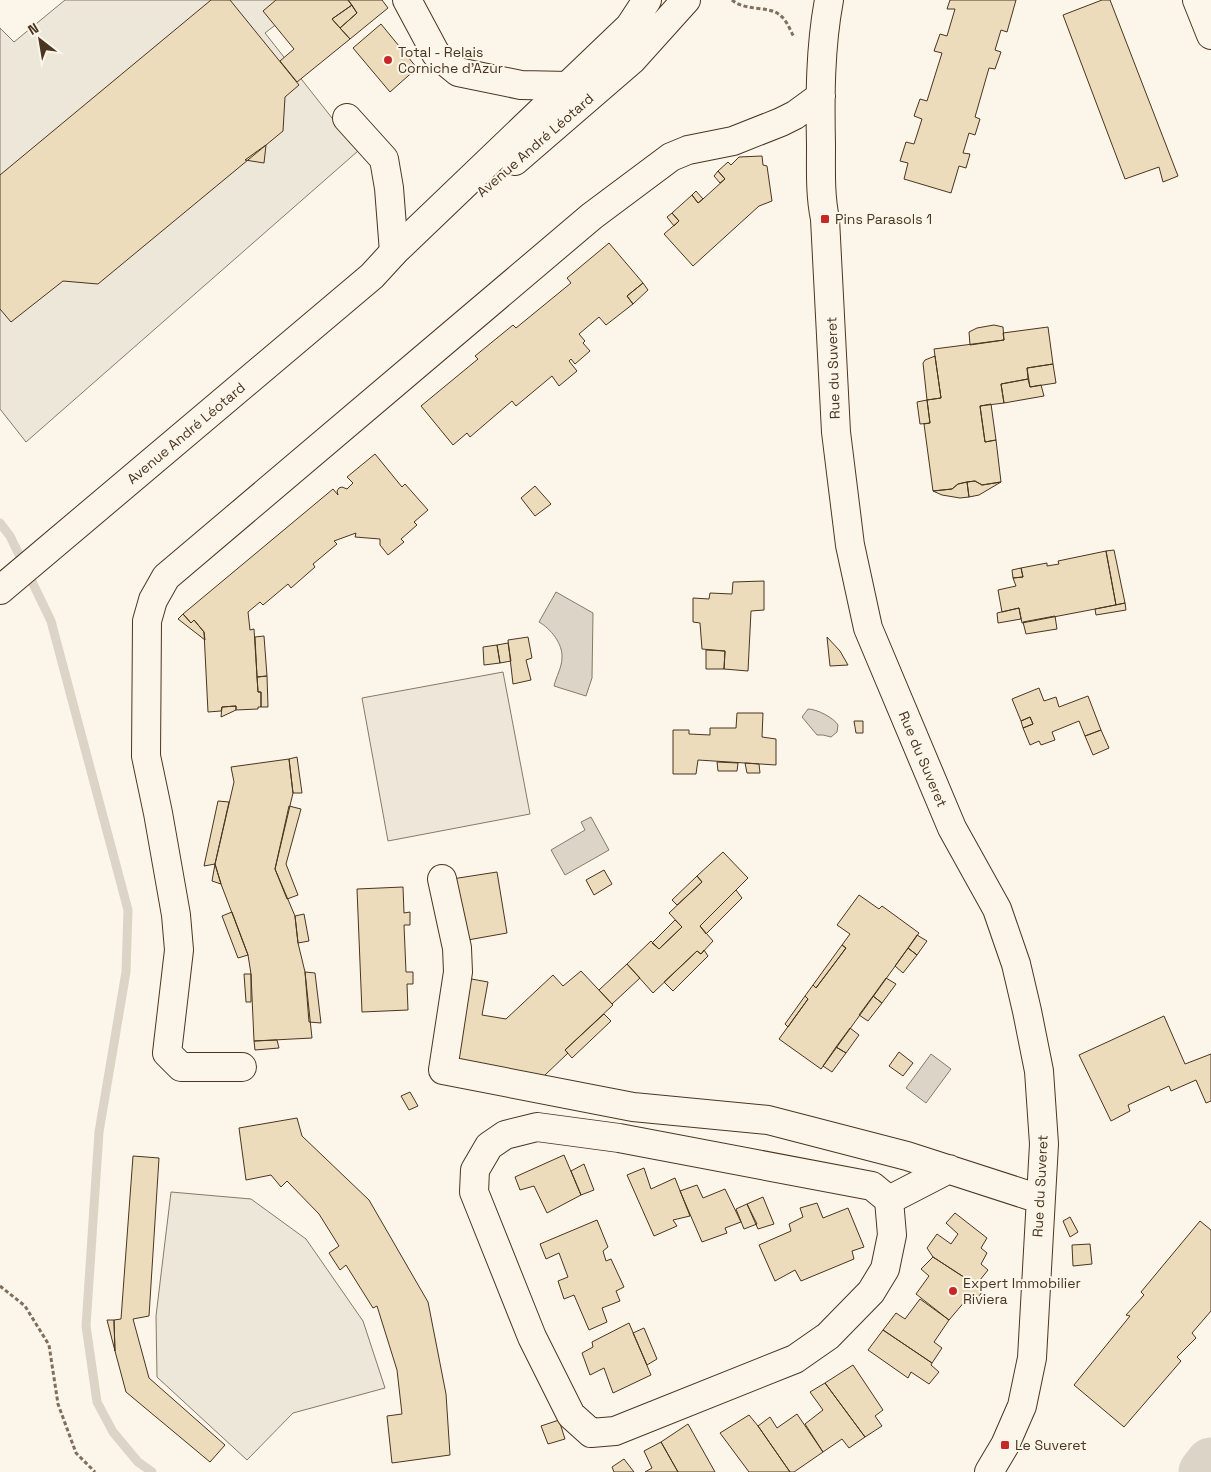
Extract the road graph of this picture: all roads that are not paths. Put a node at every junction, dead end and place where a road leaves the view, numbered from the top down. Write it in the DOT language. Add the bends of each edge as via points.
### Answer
graph roads {
  1 [pos="407,0"];
  2 [pos="647,0"];
  3 [pos="686,0"];
  4 [pos="814,0"];
  5 [pos="829,0"];
  6 [pos="1197,0"];
  7 [pos="824,29"];
  8 [pos="1211,35"];
  9 [pos="569,86"];
  10 [pos="821,96"];
  11 [pos="348,118"];
  12 [pos="394,252"];
  13 [pos="372,276"];
  14 [pos="0,590"];
  15 [pos="442,879"];
  16 [pos="242,1066"];
  17 [pos="949,1169"];
  18 [pos="1040,1199"];
  19 [pos="889,1200"];
  20 [pos="988,1472"];
  1 -- 9 [label="street" via="436,54 458,72 521,85"];
  2 -- 9 [label="street, Avenue André Léotard" via="630,26"];
  3 -- 13 [label="street, Avenue André Léotard" via="632,60 588,99 404,260"];
  4 -- 7 [label="street, Rue du Suveret"];
  5 -- 7 [label="street, Rue du Suveret"];
  6 -- 8 [label="street"];
  7 -- 10 [label="street, Rue du Suveret"];
  9 -- 12 [label="street, Avenue André Léotard"];
  10 -- 16 [label="street" via="795,116 781,122 733,141 688,150 671,157 592,216 166,577 153,600 147,621 146,756 174,906 178,950 167,1053 181,1067"];
  10 -- 18 [label="street, Rue du Suveret" via="821,201 825,219 836,432 850,546 868,628 952,828 996,909 1016,964 1039,1071 1044,1144"];
  11 -- 12 [label="street" via="384,159"];
  12 -- 13 [label="street, Avenue André Léotard"];
  13 -- 14 [label="street, Avenue André Léotard"];
  15 -- 17 [label="street" via="457,948 458,972 442,1070 633,1108 768,1120"];
  17 -- 18 [label="street"];
  17 -- 19 [label="street"];
  18 -- 20 [label="street, Rue du Suveret" via="1032,1358 1022,1406 1005,1445"];
  19 -- 19 [label="street" via="872,1186 619,1138 537,1127 505,1135 489,1146 475,1170 474,1192 536,1346 571,1415 591,1433 615,1432 795,1360 828,1336 871,1292 885,1269 892,1235"];
}
